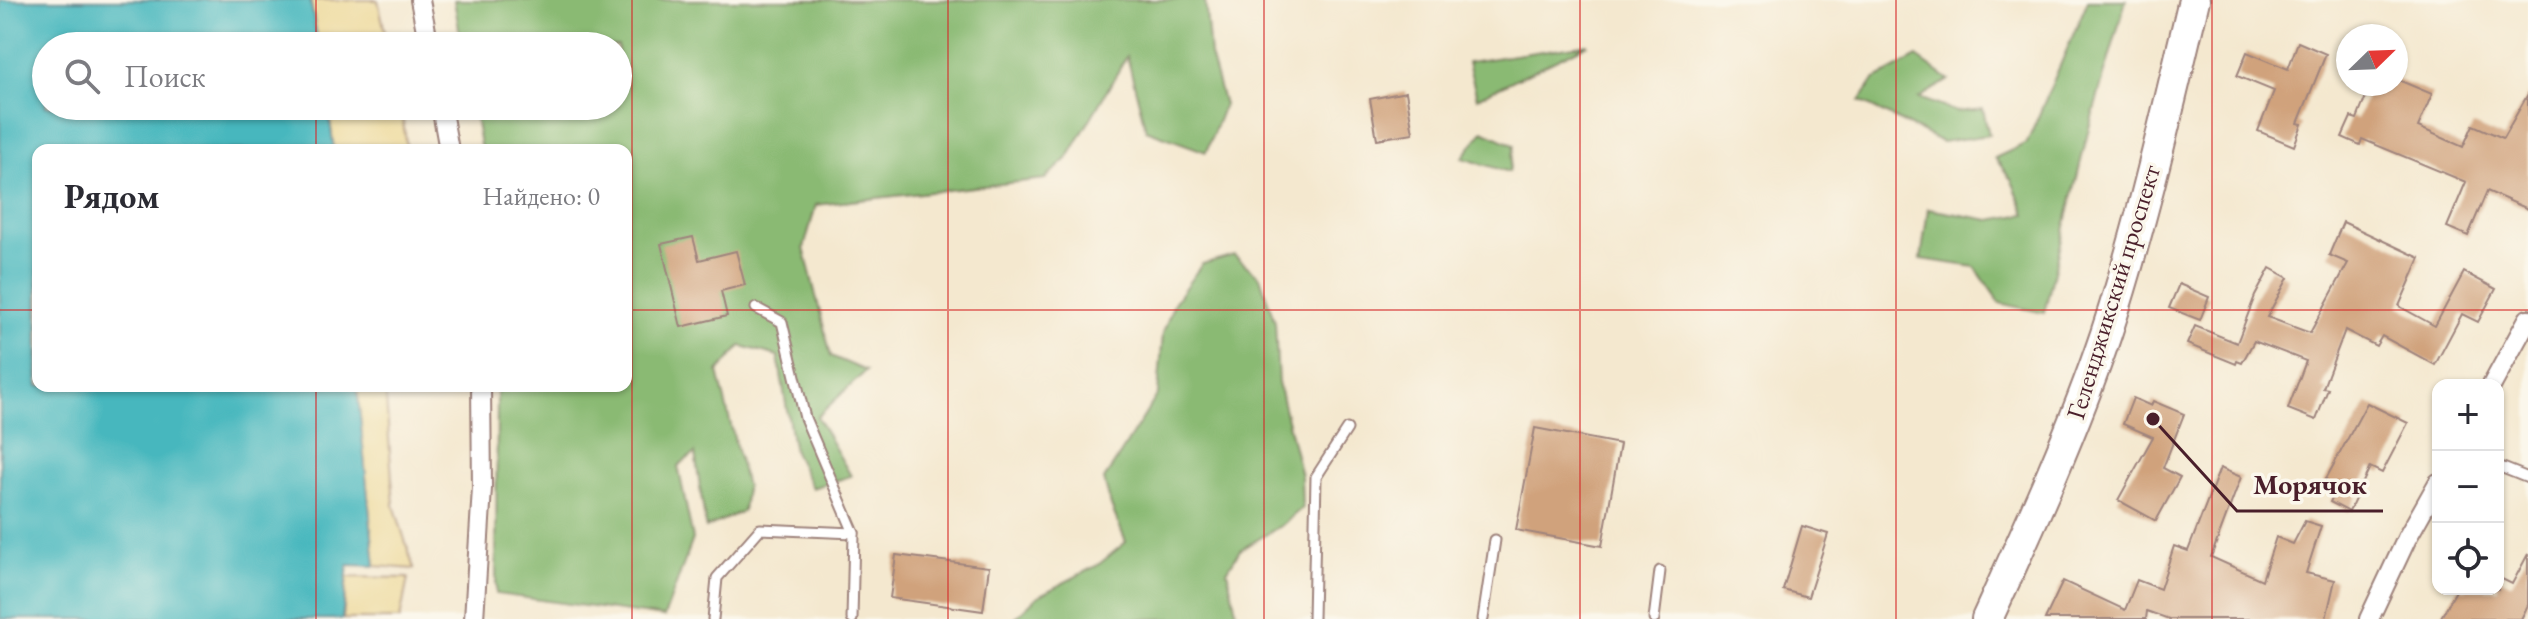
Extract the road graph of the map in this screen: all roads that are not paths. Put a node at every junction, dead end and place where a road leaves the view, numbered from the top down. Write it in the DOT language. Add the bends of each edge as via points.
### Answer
graph roads {
  1 [pos="420,0"];
  2 [pos="2194,0"];
  3 [pos="426,32"];
  4 [pos="444,120"];
  5 [pos="448,144"];
  6 [pos="756,308"];
  7 [pos="2528,319"];
  8 [pos="2495,379"];
  9 [pos="481,392"];
  10 [pos="1347,429"];
  11 [pos="2504,468"];
  12 [pos="2528,478"];
  13 [pos="2432,494"];
  14 [pos="854,533"];
  15 [pos="1495,540"];
  16 [pos="1660,571"];
  17 [pos="474,619"];
  18 [pos="713,619"];
  19 [pos="852,619"];
  20 [pos="1313,619"];
  21 [pos="1483,619"];
  22 [pos="1654,619"];
  23 [pos="1987,619"];
  24 [pos="2369,619"];
  1 -- 3 [label="street"];
  2 -- 23 [label="main road, Геленджикский проспект" via="2106,334 2065,443"];
  4 -- 5 [label="street"];
  6 -- 14 [label="lane" via="782,322 805,418"];
  7 -- 8 [label="street"];
  9 -- 17 [label="street"];
  10 -- 20 [label="lane" via="1316,477"];
  11 -- 12 [label="lane"];
  13 -- 24 [label="street"];
  14 -- 18 [label="lane" via="760,529 717,578"];
  14 -- 19 [label="lane"];
  15 -- 21 [label="lane"];
  16 -- 22 [label="lane"];
}
